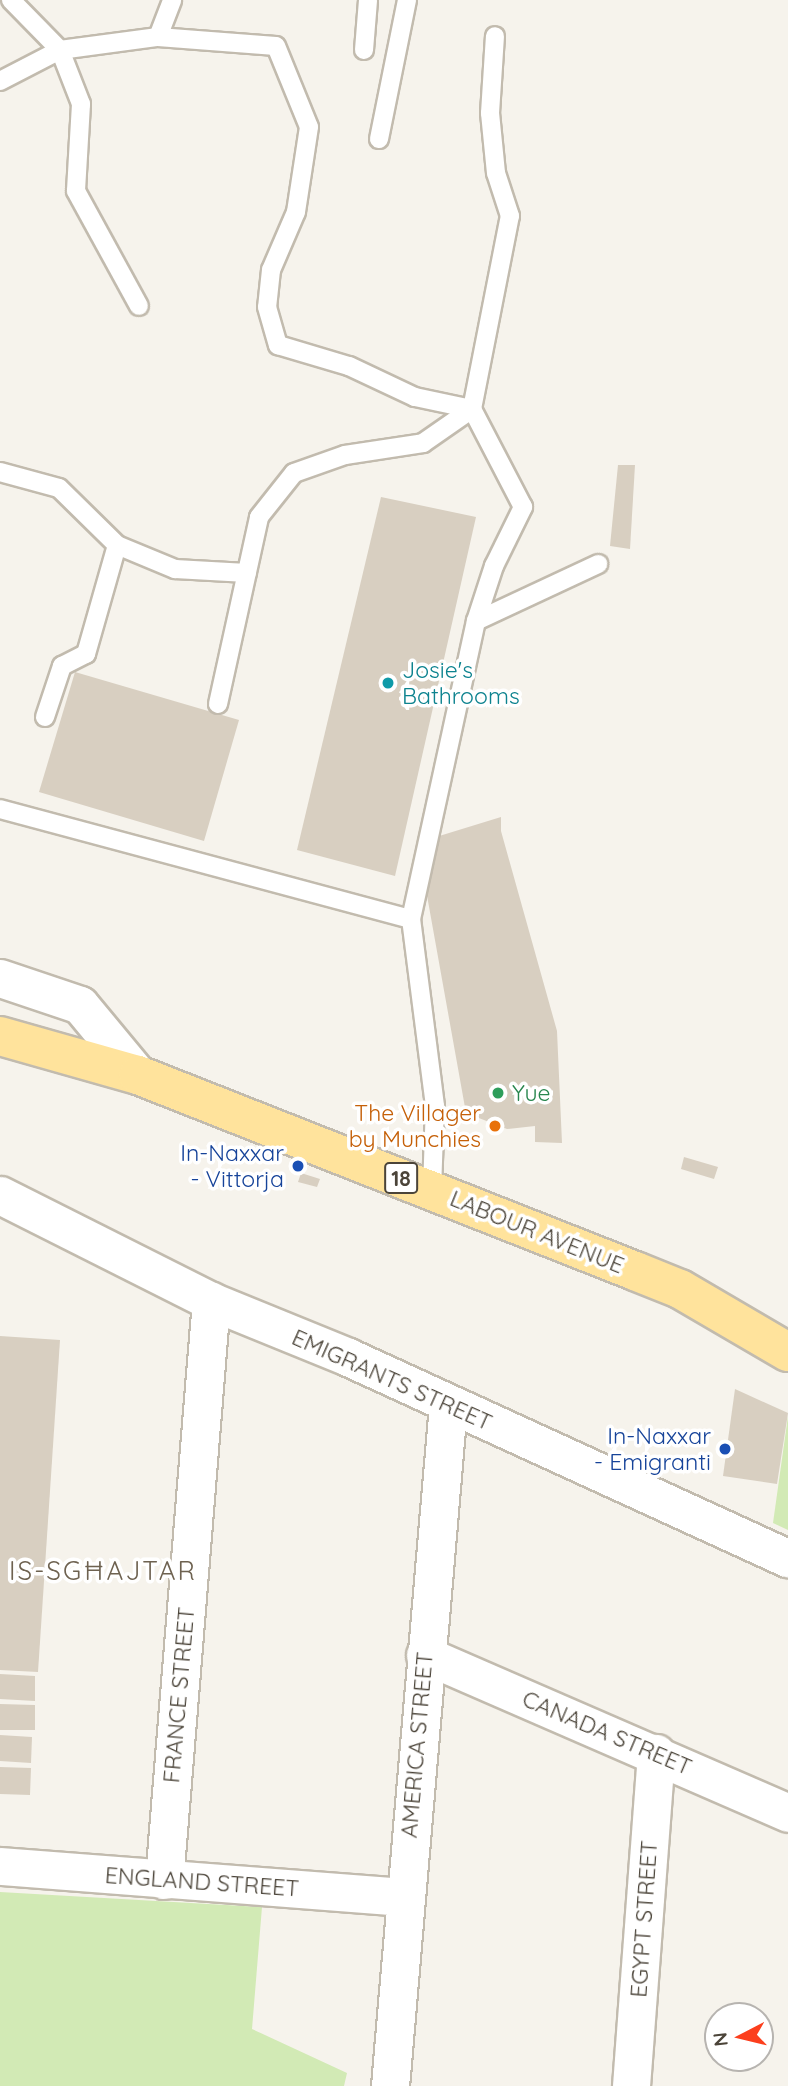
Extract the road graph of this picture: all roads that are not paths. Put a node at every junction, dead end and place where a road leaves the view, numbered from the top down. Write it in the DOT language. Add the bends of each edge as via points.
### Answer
graph roads {
  1 [pos="11,0"];
  2 [pos="172,0"];
  3 [pos="368,0"];
  4 [pos="407,0"];
  5 [pos="495,36"];
  6 [pos="158,37"];
  7 [pos="60,50"];
  8 [pos="364,50"];
  9 [pos="0,81"];
  10 [pos="379,139"];
  11 [pos="139,306"];
  12 [pos="472,409"];
  13 [pos="0,472"];
  14 [pos="117,545"];
  15 [pos="598,564"];
  16 [pos="247,573"];
  17 [pos="476,621"];
  18 [pos="218,704"];
  19 [pos="45,718"];
  20 [pos="0,808"];
  21 [pos="411,919"];
  22 [pos="0,978"];
  23 [pos="0,1036"];
  24 [pos="138,1074"];
  25 [pos="432,1190"];
  26 [pos="0,1195"];
  27 [pos="211,1301"];
  28 [pos="788,1352"];
  29 [pos="448,1405"];
  30 [pos="788,1558"];
  31 [pos="425,1655"];
  32 [pos="656,1752"];
  33 [pos="788,1812"];
  34 [pos="0,1866"];
  35 [pos="164,1880"];
  36 [pos="405,1897"];
  37 [pos="390,2086"];
  38 [pos="631,2086"];
  1 -- 7 [label="lane"];
  2 -- 6 [label="lane"];
  3 -- 8 [label="lane"];
  4 -- 10 [label="lane"];
  5 -- 12 [label="lane" via="490,113 496,173 510,216"];
  6 -- 7 [label="lane"];
  6 -- 12 [label="lane" via="276,46 309,127 296,212 271,270 267,307 278,345 349,366 415,397"];
  7 -- 9 [label="lane"];
  7 -- 11 [label="lane" via="80,104 76,191"];
  12 -- 16 [label="lane" via="423,443 345,455 294,473 259,517"];
  12 -- 17 [label="lane" via="523,508 494,566"];
  13 -- 14 [label="lane" via="59,488"];
  14 -- 16 [label="lane" via="175,569"];
  14 -- 19 [label="lane" via="86,654 62,666"];
  15 -- 17 [label="lane"];
  16 -- 18 [label="lane"];
  17 -- 21 [label="lane"];
  20 -- 21 [label="lane"];
  21 -- 25 [label="lane" via="435,1106"];
  22 -- 24 [label="street" via="80,1005"];
  23 -- 24 [label="main road, LABOUR AVENUE / 18"];
  24 -- 25 [label="main road, LABOUR AVENUE / 18"];
  25 -- 28 [label="main road, LABOUR AVENUE / 18" via="680,1290"];
  26 -- 27 [label="street, EMIGRANTS STREET"];
  27 -- 29 [label="street, EMIGRANTS STREET" via="348,1357"];
  27 -- 35 [label="street, FRANCE STREET"];
  29 -- 30 [label="street, EMIGRANTS STREET"];
  29 -- 31 [label="street, AMERICA STREET"];
  31 -- 32 [label="street, CANADA STREET"];
  31 -- 36 [label="street, AMERICA STREET"];
  32 -- 33 [label="street, CANADA STREET"];
  32 -- 38 [label="street, EGYPT STREET"];
  34 -- 35 [label="street, ENGLAND STREET"];
  35 -- 36 [label="street, ENGLAND STREET"];
  36 -- 37 [label="street, AMERICA STREET"];
}
